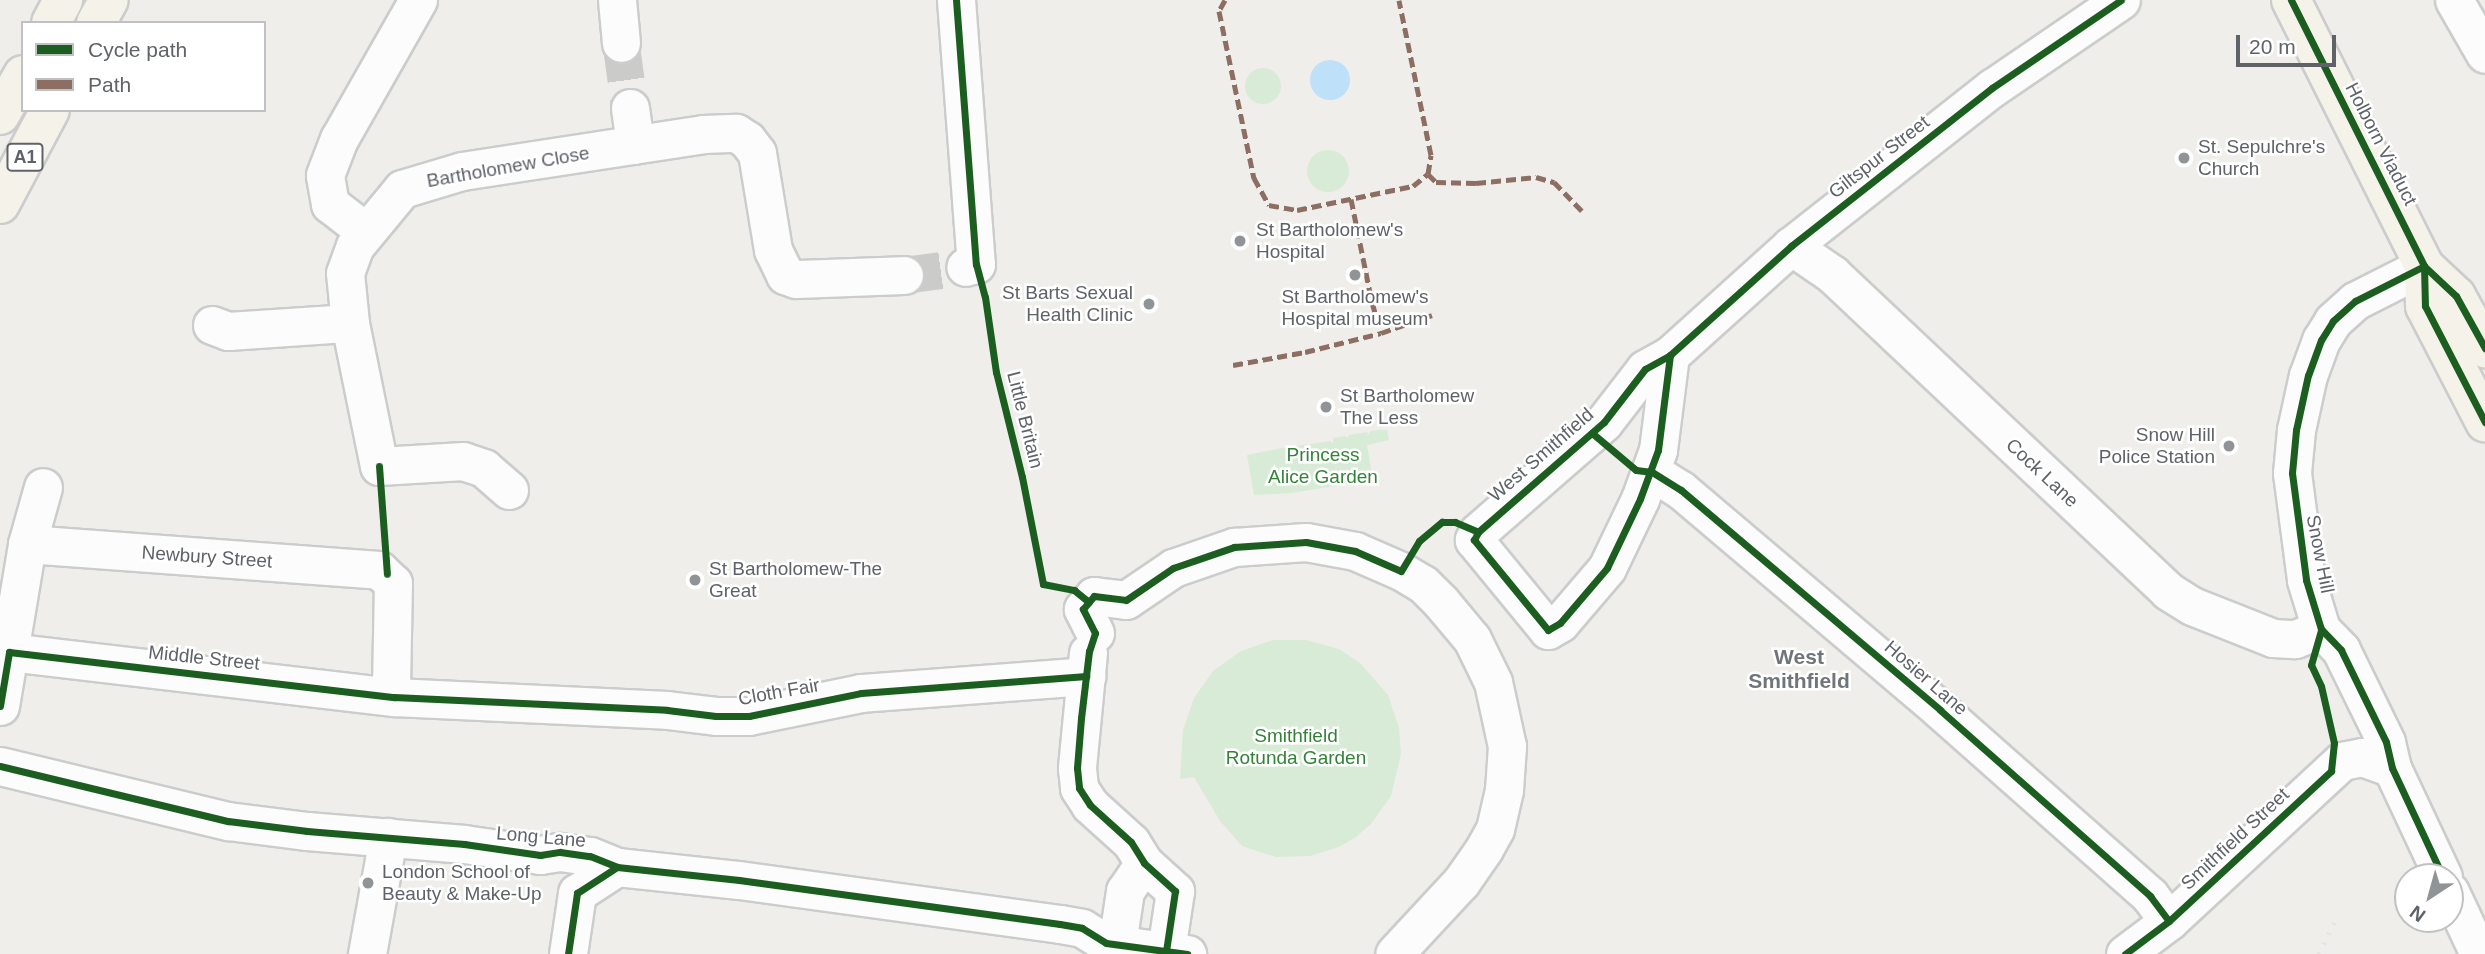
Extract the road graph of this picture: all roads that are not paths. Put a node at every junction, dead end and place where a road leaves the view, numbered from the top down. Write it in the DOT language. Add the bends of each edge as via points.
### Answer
graph roads {
  1 [pos="63,0"];
  2 [pos="109,0"];
  3 [pos="418,0"];
  4 [pos="617,0"];
  5 [pos="956,0"];
  6 [pos="2121,0"];
  7 [pos="2291,0"];
  8 [pos="2454,0"];
  9 [pos="52,21"];
  10 [pos="97,21"];
  11 [pos="621,43"];
  12 [pos="2485,54"];
  13 [pos="21,79"];
  14 [pos="630,108"];
  15 [pos="49,112"];
  16 [pos="0,116"];
  17 [pos="635,145"];
  18 [pos="0,204"];
  19 [pos="365,231"];
  20 [pos="1791,246"];
  21 [pos="2424,266"];
  22 [pos="965,267"];
  23 [pos="904,275"];
  24 [pos="350,323"];
  25 [pos="212,325"];
  26 [pos="2485,348"];
  27 [pos="1670,355"];
  28 [pos="2485,422"];
  29 [pos="1651,472"];
  30 [pos="43,486"];
  31 [pos="509,490"];
  32 [pos="27,544"];
  33 [pos="2321,629"];
  34 [pos="9,652"];
  35 [pos="1086,676"];
  36 [pos="394,697"];
  37 [pos="0,706"];
  38 [pos="0,766"];
  39 [pos="2392,768"];
  40 [pos="388,838"];
  41 [pos="540,855"];
  42 [pos="1144,863"];
  43 [pos="2436,863"];
  44 [pos="617,867"];
  45 [pos="577,893"];
  46 [pos="2169,921"];
  47 [pos="2464,922"];
  48 [pos="1117,944"];
  49 [pos="1177,952"];
  50 [pos="367,954"];
  51 [pos="568,954"];
  52 [pos="1394,954"];
  53 [pos="2125,954"];
  54 [pos="2479,954"];
  1 -- 9 [label="main road"];
  2 -- 10 [label="main road"];
  3 -- 19 [label="street" via="339,139 325,175 330,204"];
  4 -- 11 [label="street"];
  5 -- 22 [label="street" via="976,264"];
  6 -- 20 [label="street, Giltspur Street" via="1992,88"];
  7 -- 21 [label="main road, Holborn Viaduct"];
  8 -- 12 [label="street"];
  13 -- 16 [label="main road, A1"];
  14 -- 17 [label="street"];
  15 -- 18 [label="main road, A1"];
  17 -- 19 [label="street, Bartholomew Close" via="419,182 402,189"];
  17 -- 23 [label="street, Bartholomew Close" via="736,133 757,153 773,250 785,275 796,279"];
  19 -- 24 [label="street, Bartholomew Close" via="345,272"];
  20 -- 27 [label="street, Giltspur Street"];
  20 -- 33 [label="street, Cock Lane" via="1832,274 2168,591 2192,606 2273,638 2295,639"];
  21 -- 26 [label="main road, Holborn Viaduct" via="2456,296"];
  21 -- 28 [label="main road, Holborn Viaduct" via="2425,306"];
  21 -- 33 [label="street, Snow Hill" via="2344,309 2321,340 2308,375 2292,473 2306,580"];
  24 -- 25 [label="street" via="228,331"];
  24 -- 31 [label="street, Bartholomew Close" via="379,466 463,461 484,468"];
  27 -- 29 [label="street, West Smithfield"];
  27 -- 29 [label="street, West Smithfield" via="1645,369 1604,422 1504,508 1474,540 1548,630 1553,630 1607,568"];
  29 -- 46 [label="street, Hosier Lane" via="1681,490 1930,701 2150,896"];
  30 -- 32 [label="street"];
  32 -- 34 [label="street"];
  32 -- 36 [label="street, Newbury Street" via="379,570 393,583"];
  33 -- 39 [label="street, Snow Hill" via="2341,650 2386,742"];
  34 -- 36 [label="street, Middle Street"];
  34 -- 37 [label="street"];
  35 -- 36 [label="street, Cloth Fair" via="861,693 749,716"];
  35 -- 42 [label="street" via="1076,768 1079,788 1090,805 1131,842"];
  35 -- 52 [label="street" via="1091,640 1095,633 1115,630 1126,600 1189,561 1234,547 1306,542 1356,551 1423,584 1472,639 1493,682 1507,746 1504,790 1494,829 1461,882"];
  38 -- 40 [label="street, Long Lane" via="228,821"];
  39 -- 43 [label="street, Snow Hill"];
  39 -- 46 [label="street, Smithfield Street" via="2362,757 2342,761"];
  40 -- 41 [label="street, Long Lane"];
  40 -- 50 [label="street"];
  41 -- 44 [label="street, Long Lane" via="590,856"];
  41 -- 45 [label="street, Long Lane"];
  42 -- 48 [label="street" via="1125,891"];
  42 -- 49 [label="street" via="1175,891"];
  44 -- 45 [label="street"];
  44 -- 48 [label="street, Long Lane" via="1050,922 1082,928 1101,942"];
  45 -- 51 [label="street"];
  46 -- 53 [label="street, Smithfield Street"];
  47 -- 54 [label="street"];
  48 -- 49 [label="street"];
}
